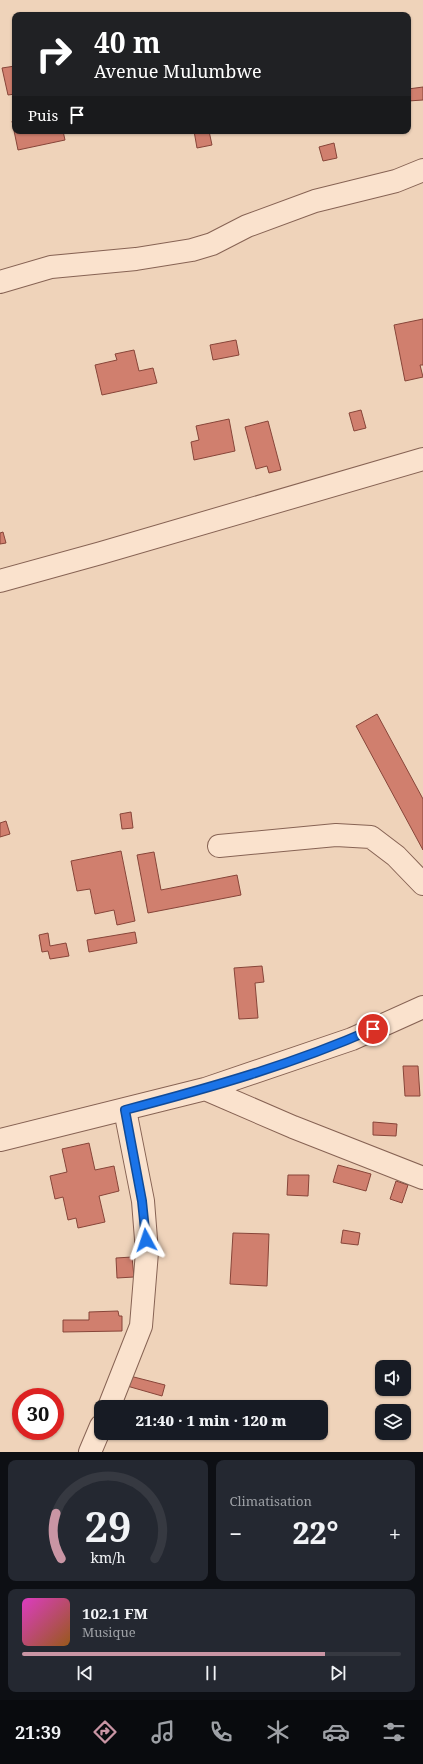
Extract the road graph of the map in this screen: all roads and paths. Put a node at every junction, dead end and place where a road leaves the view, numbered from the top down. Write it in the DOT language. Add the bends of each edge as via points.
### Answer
graph roads {
  1 [pos="423,170"];
  2 [pos="0,282"];
  3 [pos="423,459"];
  4 [pos="0,581"];
  5 [pos="219,846"];
  6 [pos="423,884"];
  7 [pos="423,1007"];
  8 [pos="206,1089"];
  9 [pos="125,1110"];
  10 [pos="0,1140"];
  11 [pos="423,1178"];
  12 [pos="112,1400"];
  13 [pos="95,1440"];
  14 [pos="90,1452"];
  1 -- 2 [label="street" via="396,181 315,201 192,250 136,259 51,267"];
  3 -- 4 [label="street"];
  5 -- 6 [label="street" via="336,835 372,837 396,856"];
  7 -- 8 [label="street" via="352,1039"];
  8 -- 9 [label="street"];
  8 -- 11 [label="street" via="293,1127"];
  9 -- 10 [label="street"];
  9 -- 12 [label="street" via="142,1201 147,1252 141,1326"];
  13 -- 14 [label="street"];
}
